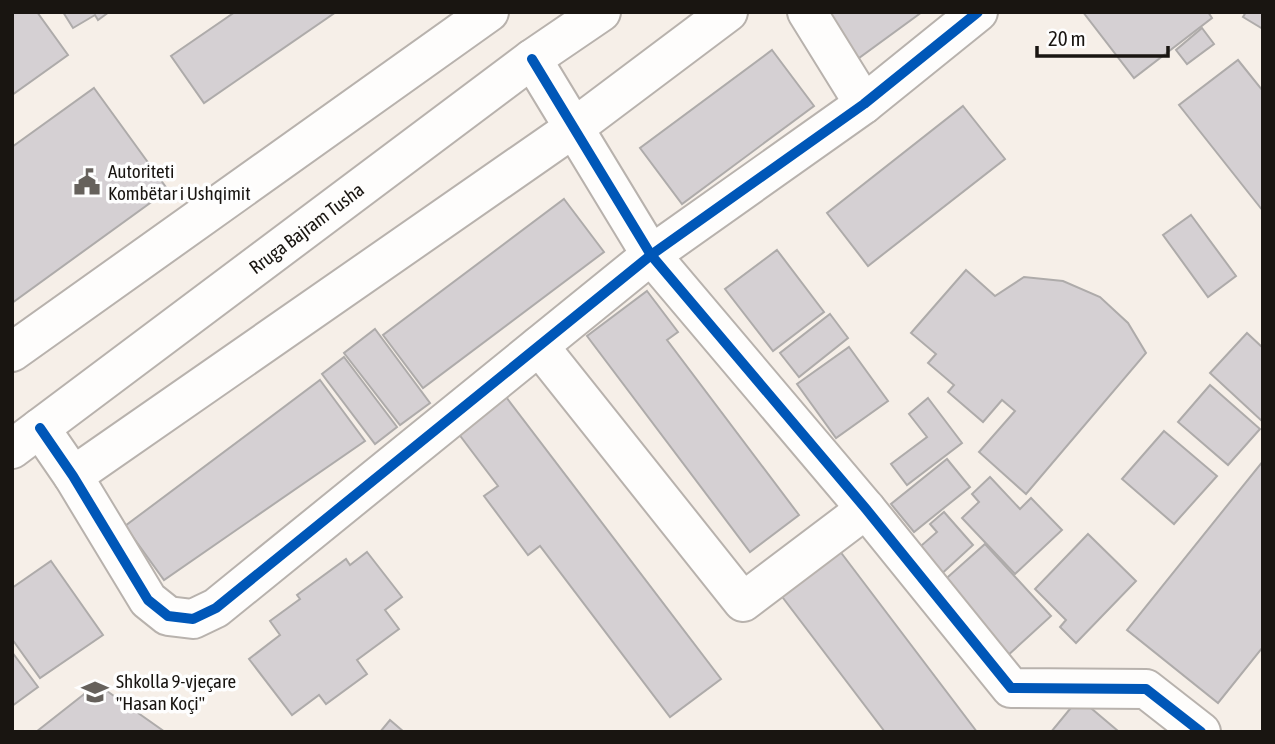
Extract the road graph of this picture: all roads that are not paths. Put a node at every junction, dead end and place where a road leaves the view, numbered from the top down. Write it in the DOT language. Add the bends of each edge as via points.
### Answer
graph roads {
  1 [pos="489,12"];
  2 [pos="601,12"];
  3 [pos="728,12"];
  4 [pos="807,12"];
  5 [pos="978,12"];
  6 [pos="532,59"];
  7 [pos="864,104"];
  8 [pos="575,127"];
  9 [pos="651,255"];
  10 [pos="539,346"];
  11 [pos="13,349"];
  12 [pos="26,438"];
  13 [pos="73,476"];
  14 [pos="866,509"];
  15 [pos="1201,732"];
  1 -- 11 [label="street"];
  2 -- 6 [label="street, Rruga Bajram Tusha"];
  3 -- 8 [label="street"];
  4 -- 7 [label="street"];
  5 -- 7 [label="street"];
  6 -- 8 [label="street"];
  6 -- 12 [label="street, Rruga Bajram Tusha"];
  7 -- 9 [label="street"];
  8 -- 9 [label="street"];
  8 -- 13 [label="street"];
  9 -- 10 [label="street"];
  9 -- 14 [label="street"];
  10 -- 13 [label="street" via="216,608 193,619 167,616 148,600"];
  10 -- 14 [label="street" via="743,602"];
  12 -- 13 [label="street"];
  14 -- 15 [label="street" via="1011,688 1146,689"];
}
